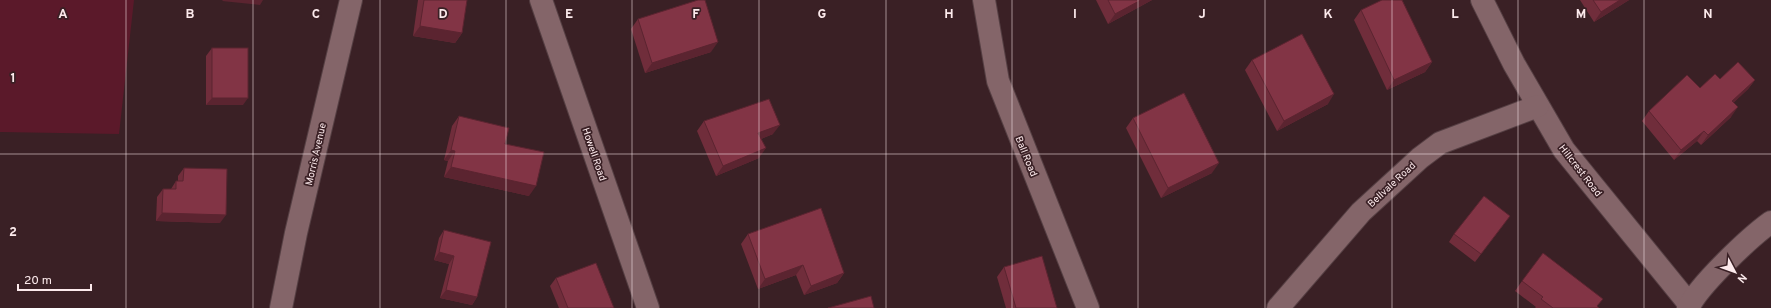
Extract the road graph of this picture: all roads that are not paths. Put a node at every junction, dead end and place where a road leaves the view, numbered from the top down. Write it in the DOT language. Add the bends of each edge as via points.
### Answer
graph roads {
  1 [pos="351,0"];
  2 [pos="541,0"];
  3 [pos="984,0"];
  4 [pos="1482,0"];
  5 [pos="1538,106"];
  6 [pos="1771,222"];
  7 [pos="1689,307"];
  8 [pos="281,308"];
  9 [pos="648,308"];
  10 [pos="1088,308"];
  11 [pos="1278,308"];
  1 -- 8 [label="street, Morris Avenue"];
  2 -- 9 [label="street, Howell Road"];
  3 -- 10 [label="street, Ball Road" via="998,81"];
  4 -- 5 [label="street, Hillcrest Road"];
  5 -- 7 [label="street, Hillcrest Road" via="1564,150"];
  5 -- 11 [label="street, Bellvale Road" via="1440,143 1420,158 1361,212"];
  6 -- 7 [label="street" via="1726,263"];
}
